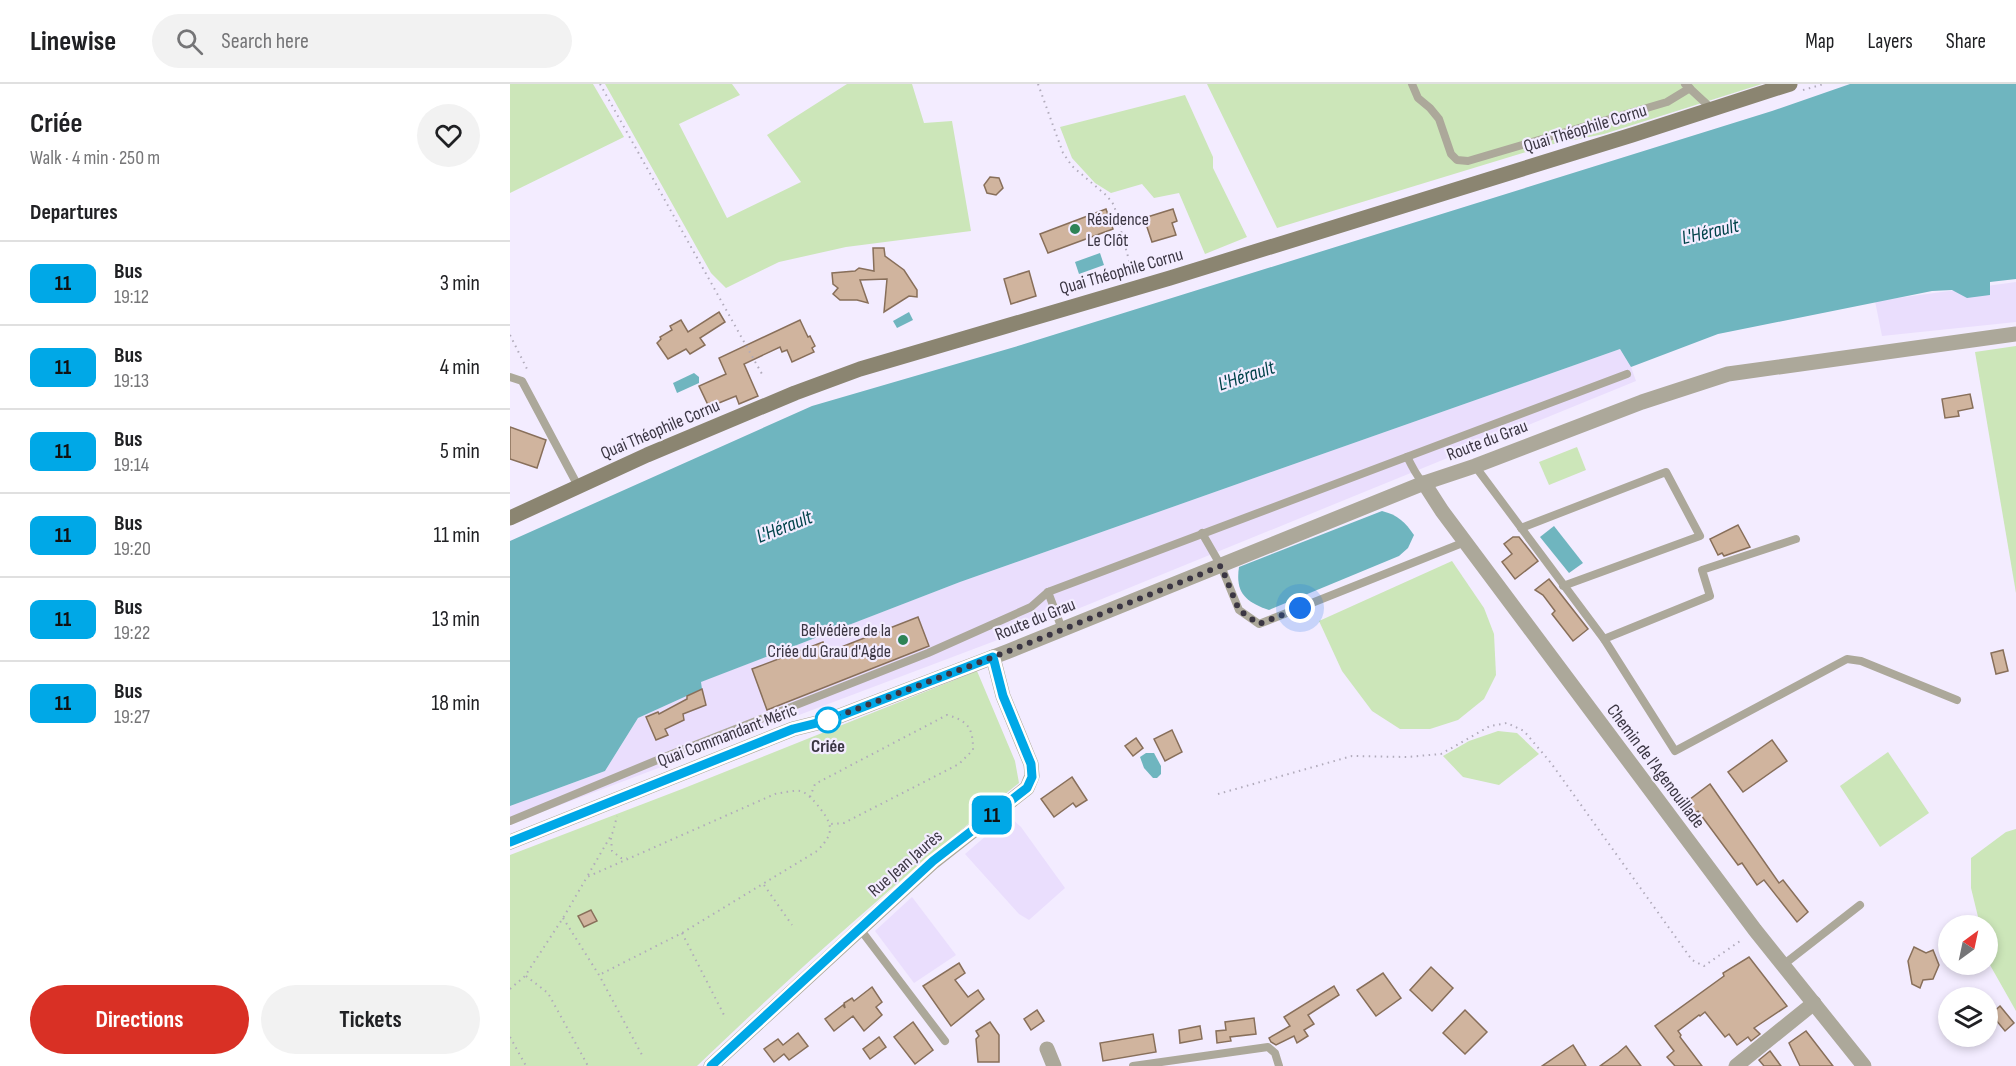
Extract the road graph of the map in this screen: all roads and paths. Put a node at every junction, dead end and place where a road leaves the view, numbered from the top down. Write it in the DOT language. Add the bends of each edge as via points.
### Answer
graph roads {
  1 [pos="600,84"];
  2 [pos="1038,84"];
  3 [pos="1412,84"];
  4 [pos="1790,84"];
  5 [pos="1687,86"];
  6 [pos="1712,109"];
  7 [pos="1136,287"];
  8 [pos="2016,334"];
  9 [pos="762,374"];
  10 [pos="1627,374"];
  11 [pos="510,377"];
  12 [pos="1407,457"];
  13 [pos="1475,466"];
  14 [pos="1424,483"];
  15 [pos="578,486"];
  16 [pos="510,518"];
  17 [pos="1521,528"];
  18 [pos="1202,533"];
  19 [pos="1796,539"];
  20 [pos="1465,542"];
  21 [pos="1221,566"];
  22 [pos="1563,586"];
  23 [pos="1048,592"];
  24 [pos="1062,630"];
  25 [pos="1604,639"];
  26 [pos="993,657"];
  27 [pos="1958,700"];
  28 [pos="1218,794"];
  29 [pos="810,797"];
  30 [pos="615,799"];
  31 [pos="510,821"];
  32 [pos="830,824"];
  33 [pos="611,835"];
  34 [pos="510,842"];
  35 [pos="630,858"];
  36 [pos="587,877"];
  37 [pos="764,885"];
  38 [pos="1860,905"];
  39 [pos="563,918"];
  40 [pos="792,925"];
  41 [pos="860,929"];
  42 [pos="1755,930"];
  43 [pos="682,933"];
  44 [pos="1783,965"];
  45 [pos="599,975"];
  46 [pos="525,976"];
  47 [pos="510,988"];
  48 [pos="1814,1004"];
  49 [pos="724,1015"];
  50 [pos="510,1037"];
  51 [pos="945,1041"];
  52 [pos="1047,1049"];
  53 [pos="642,1055"];
  54 [pos="526,1066"];
  55 [pos="588,1066"];
  56 [pos="711,1066"];
  57 [pos="1054,1066"];
  58 [pos="1133,1066"];
  59 [pos="1279,1066"];
  60 [pos="1736,1066"];
  61 [pos="1864,1066"];
  1 -- 9 [label="path"];
  2 -- 7 [label="path" via="1063,153 1114,205"];
  3 -- 5 [label="lane" via="1418,98 1439,120 1451,154 1457,160 1667,102"];
  4 -- 6 [label="main road, Quai Théophile Cornu"];
  5 -- 6 [label="lane"];
  6 -- 7 [label="main road, Quai Théophile Cornu"];
  7 -- 15 [label="main road, Quai Théophile Cornu" via="860,369"];
  8 -- 13 [label="street, Route du Grau" via="1728,374 1642,402"];
  10 -- 12 [label="lane"];
  11 -- 15 [label="lane" via="522,381"];
  12 -- 14 [label="lane"];
  12 -- 18 [label="lane"];
  13 -- 14 [label="street, Route du Grau"];
  13 -- 17 [label="lane"];
  14 -- 20 [label="street, Chemin de l'Agenouillade"];
  14 -- 21 [label="street, Route du Grau"];
  15 -- 16 [label="main road, Quai Théophile Cornu"];
  17 -- 22 [label="lane"];
  17 -- 22 [label="lane" via="1665,472 1700,536"];
  18 -- 21 [label="lane"];
  18 -- 23 [label="lane"];
  19 -- 25 [label="lane" via="1702,570 1710,596"];
  20 -- 21 [label="lane" via="1259,624 1239,610"];
  20 -- 42 [label="street, Chemin de l'Agenouillade"];
  21 -- 24 [label="street, Route du Grau"];
  22 -- 25 [label="lane"];
  23 -- 24 [label="lane"];
  23 -- 31 [label="lane" via="1031,608 928,653"];
  24 -- 26 [label="street, Route du Grau"];
  25 -- 27 [label="lane" via="1675,751 1847,659"];
  26 -- 30 [label="street, Quai Commandant Méric"];
  26 -- 41 [label="street, Rue Jean Jaurès" via="1003,696 1031,764 1032,777 1027,788 933,861"];
  28 -- 42 [label="path" via="1352,756 1441,754 1490,726 1507,723 1524,731 1551,763 1692,960 1704,966"];
  29 -- 32 [label="path"];
  29 -- 32 [label="path" via="815,784 947,715 969,725 973,750 959,764 844,823"];
  29 -- 35 [label="path" via="800,791 775,794"];
  30 -- 33 [label="path" via="617,818"];
  30 -- 34 [label="street, Quai Commandant Méric"];
  32 -- 37 [label="path" via="828,840 817,851"];
  33 -- 35 [label="path" via="612,851 621,858"];
  33 -- 36 [label="path"];
  35 -- 36 [label="path"];
  36 -- 39 [label="path"];
  37 -- 40 [label="path"];
  37 -- 43 [label="path"];
  38 -- 44 [label="lane"];
  39 -- 45 [label="path"];
  39 -- 46 [label="path"];
  41 -- 51 [label="lane"];
  41 -- 56 [label="street, Rue Jean Jaurès"];
  42 -- 44 [label="street, Chemin de l'Agenouillade"];
  43 -- 45 [label="path"];
  43 -- 49 [label="path"];
  44 -- 48 [label="street, Chemin de l'Agenouillade"];
  45 -- 53 [label="path"];
  46 -- 47 [label="path"];
  46 -- 55 [label="path" via="548,993"];
  48 -- 60 [label="street"];
  48 -- 61 [label="street, Chemin de l'Agenouillade"];
  50 -- 54 [label="path"];
  52 -- 57 [label="street"];
  58 -- 59 [label="lane" via="1268,1047 1275,1053"];
}
